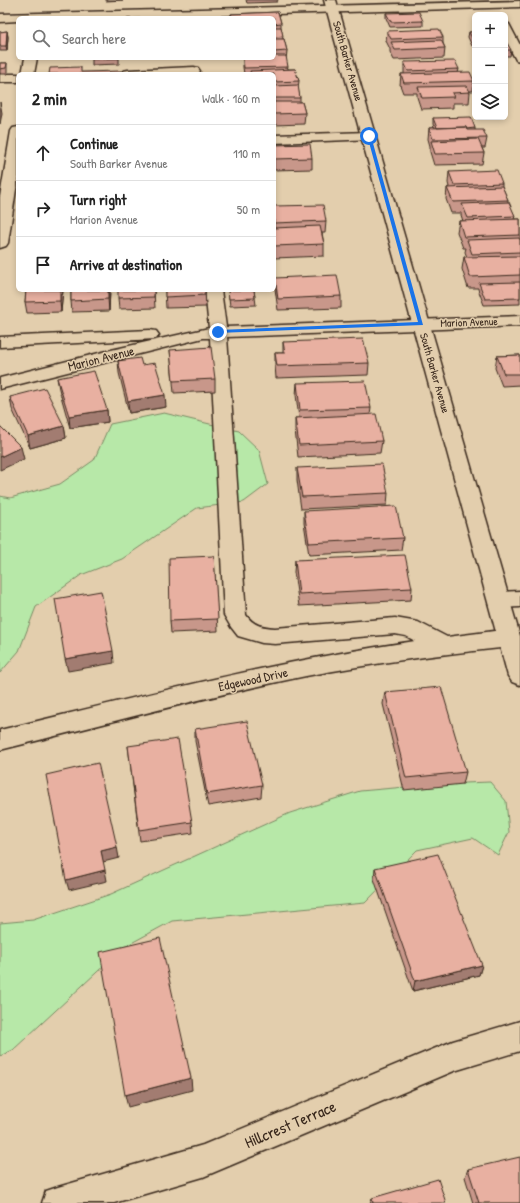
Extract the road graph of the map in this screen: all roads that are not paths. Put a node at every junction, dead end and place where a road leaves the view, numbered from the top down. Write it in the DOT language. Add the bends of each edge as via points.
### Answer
graph roads {
  1 [pos="189,0"];
  2 [pos="425,3"];
  3 [pos="381,4"];
  4 [pos="520,4"];
  5 [pos="332,5"];
  6 [pos="491,5"];
  7 [pos="496,12"];
  8 [pos="37,14"];
  9 [pos="189,15"];
  10 [pos="16,16"];
  11 [pos="18,16"];
  12 [pos="0,18"];
  13 [pos="508,32"];
  14 [pos="520,57"];
  15 [pos="31,60"];
  16 [pos="192,60"];
  17 [pos="28,72"];
  18 [pos="194,72"];
  19 [pos="0,78"];
  20 [pos="16,78"];
  21 [pos="369,136"];
  22 [pos="276,139"];
  23 [pos="0,148"];
  24 [pos="16,148"];
  25 [pos="16,232"];
  26 [pos="1,236"];
  27 [pos="213,292"];
  28 [pos="520,321"];
  29 [pos="421,324"];
  30 [pos="211,332"];
  31 [pos="0,342"];
  32 [pos="0,384"];
  33 [pos="520,599"];
  34 [pos="499,600"];
  35 [pos="510,638"];
  36 [pos="443,646"];
  37 [pos="520,676"];
  38 [pos="0,740"];
  39 [pos="520,1036"];
  40 [pos="58,1203"];
  1 -- 9 [label="street"];
  2 -- 3 [label="street"];
  2 -- 6 [label="street"];
  3 -- 5 [label="street"];
  4 -- 6 [label="street"];
  5 -- 9 [label="street"];
  5 -- 21 [label="street, South Barker Avenue"];
  6 -- 7 [label="street"];
  8 -- 9 [label="street"];
  8 -- 11 [label="street"];
  10 -- 12 [label="street"];
  13 -- 14 [label="street"];
  15 -- 17 [label="street"];
  16 -- 18 [label="street"];
  19 -- 20 [label="street"];
  21 -- 22 [label="street"];
  21 -- 29 [label="street, South Barker Avenue"];
  23 -- 24 [label="street"];
  24 -- 26 [label="street"];
  25 -- 26 [label="street"];
  27 -- 30 [label="street"];
  28 -- 29 [label="street, Marion Avenue"];
  29 -- 30 [label="street, Marion Avenue"];
  29 -- 34 [label="street, South Barker Avenue"];
  30 -- 31 [label="street, Marion Avenue"];
  30 -- 32 [label="street, Marion Avenue"];
  30 -- 36 [label="street" via="235,614 240,625 260,636 395,626 410,628"];
  33 -- 34 [label="street"];
  34 -- 35 [label="street, South Barker Avenue"];
  35 -- 36 [label="street, Edgewood Drive"];
  35 -- 37 [label="street, South Barker Avenue"];
  36 -- 38 [label="street, Edgewood Drive" via="278,673"];
  39 -- 40 [label="street, Hillcrest Terrace" via="452,1056 203,1161"];
}
